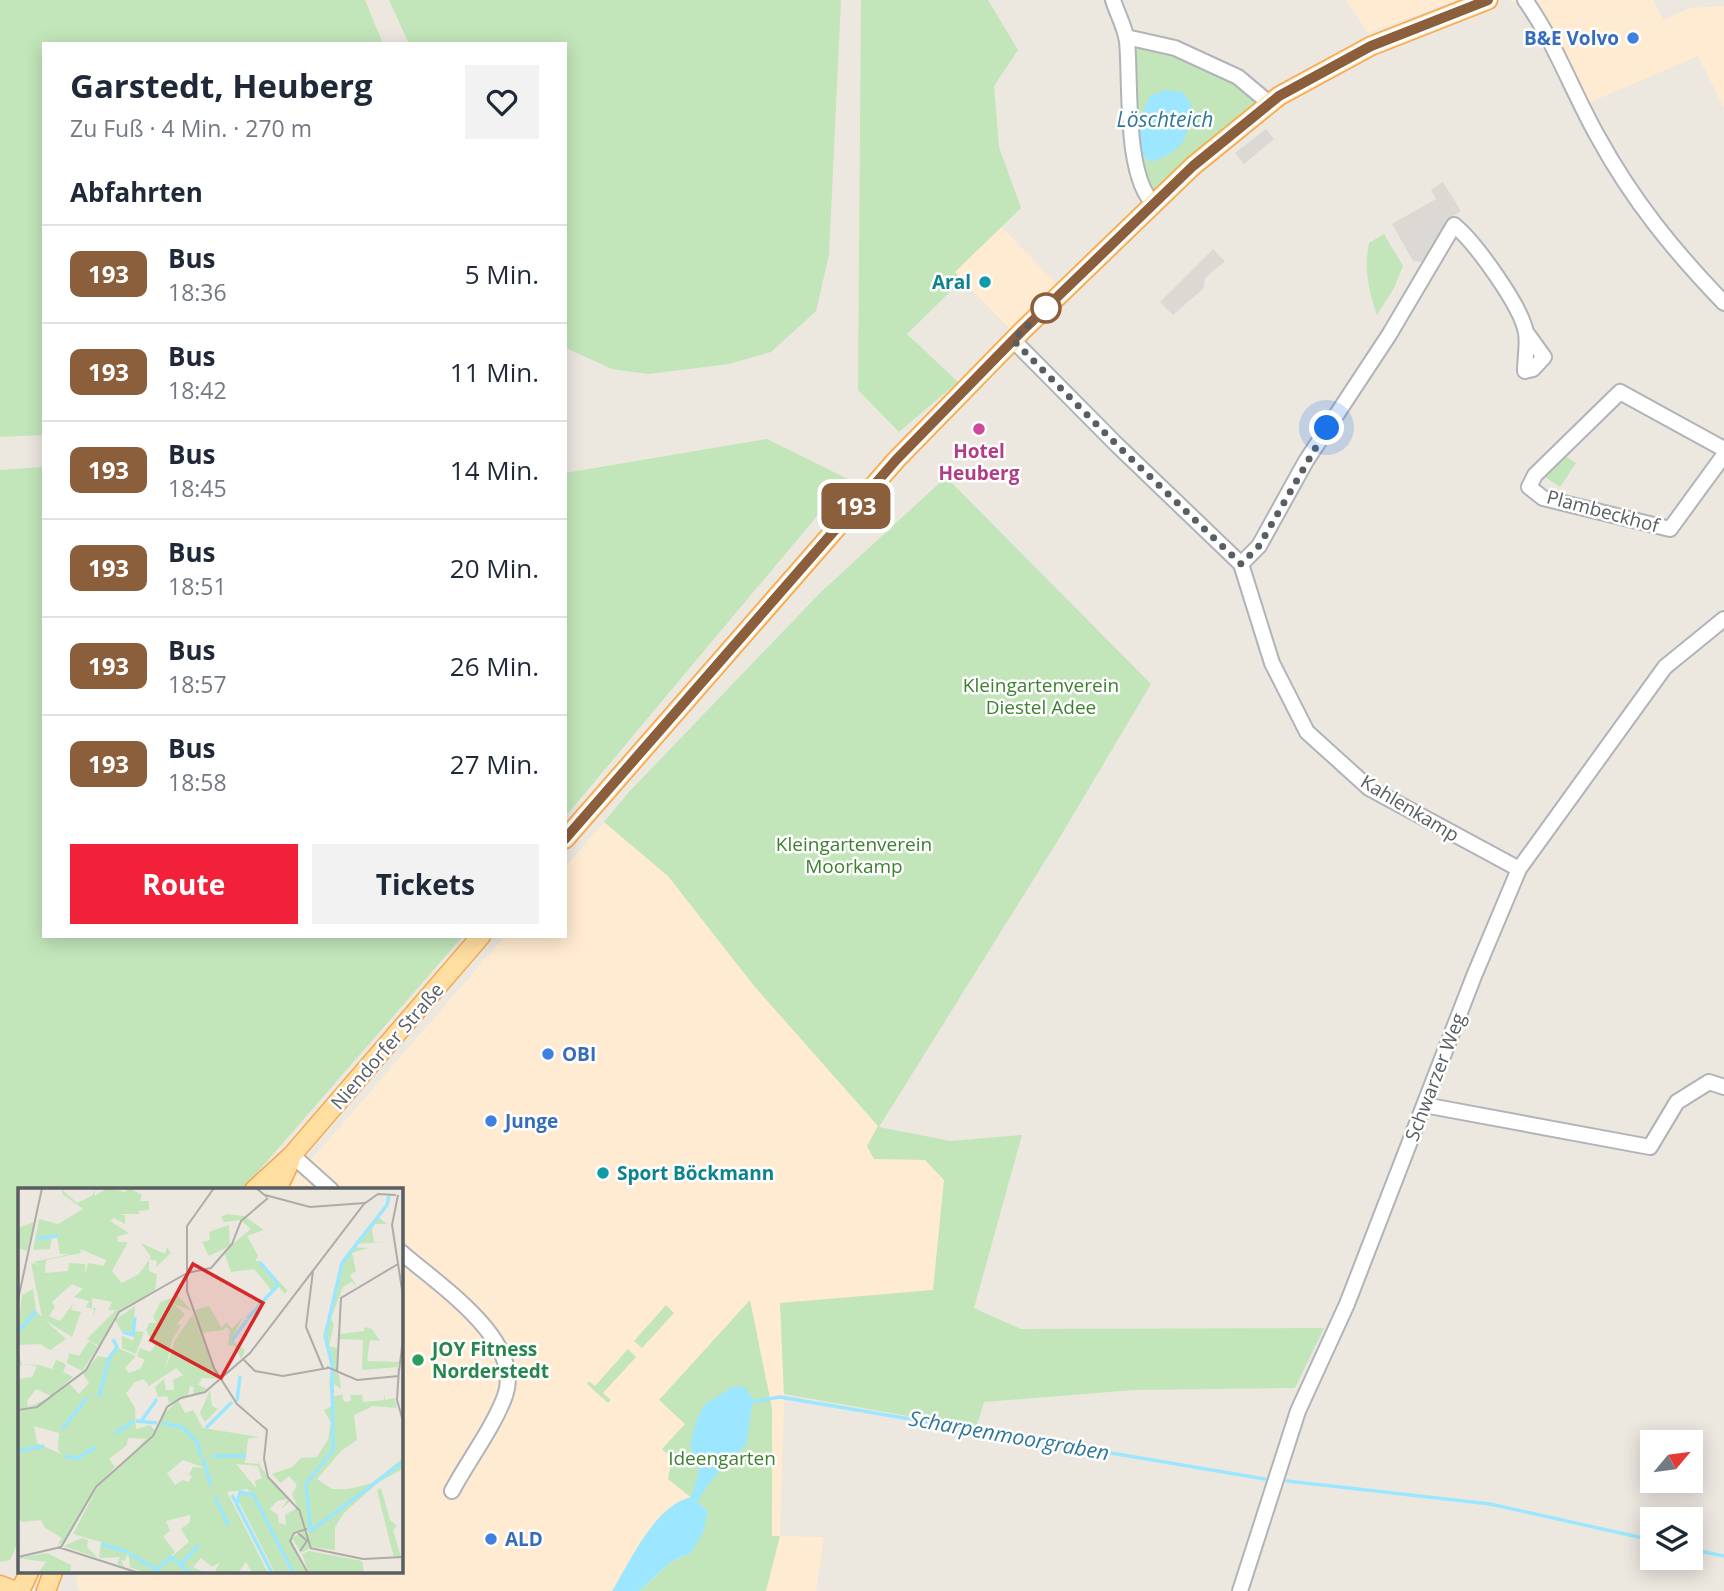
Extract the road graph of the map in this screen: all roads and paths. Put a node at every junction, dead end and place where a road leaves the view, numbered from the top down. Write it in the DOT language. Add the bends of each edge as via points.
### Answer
graph roads {
  1 [pos="1112,0"];
  2 [pos="1488,0"];
  3 [pos="1525,0"];
  4 [pos="1126,37"];
  5 [pos="1269,103"];
  6 [pos="1154,204"];
  7 [pos="1724,303"];
  8 [pos="1526,331"];
  9 [pos="1013,340"];
  10 [pos="1724,449"];
  11 [pos="1724,455"];
  12 [pos="1241,564"];
  13 [pos="1724,619"];
  14 [pos="567,837"];
  15 [pos="1519,869"];
  16 [pos="479,938"];
  17 [pos="1724,1087"];
  18 [pos="1424,1105"];
  19 [pos="292,1155"];
  20 [pos="256,1188"];
  21 [pos="278,1188"];
  22 [pos="329,1188"];
  23 [pos="402,1253"];
  24 [pos="453,1491"];
  25 [pos="28,1574"];
  26 [pos="53,1574"];
  27 [pos="0,1585"];
  28 [pos="18,1591"];
  29 [pos="46,1591"];
  30 [pos="1240,1591"];
  1 -- 4 [label="street"];
  2 -- 5 [label="main road" via="1371,46"];
  3 -- 7 [label="street" via="1627,187 1679,257"];
  4 -- 5 [label="street" via="1175,48 1226,71"];
  4 -- 6 [label="street" via="1137,172 1142,190"];
  5 -- 6 [label="main road"];
  6 -- 9 [label="main road"];
  8 -- 12 [label="street" via="1506,291 1469,237 1454,225 1306,461 1259,546"];
  9 -- 12 [label="street, Kahlenkamp"];
  9 -- 14 [label="main road" via="896,460"];
  10 -- 11 [label="street, Plambeckhof" via="1620,392 1535,475 1529,487 1544,498 1670,529"];
  12 -- 15 [label="street, Kahlenkamp" via="1272,663 1307,732 1369,788"];
  13 -- 15 [label="street, Schwarzer Weg" via="1665,667"];
  15 -- 18 [label="street, Schwarzer Weg"];
  16 -- 19 [label="main road, Niendorfer Straße"];
  17 -- 18 [label="street" via="1709,1082 1677,1102 1650,1147"];
  18 -- 30 [label="street, Schwarzer Weg" via="1348,1304 1298,1411"];
  19 -- 20 [label="main road, Niendorfer Straße"];
  19 -- 21 [label="main road, Niendorfer Straße"];
  19 -- 22 [label="street"];
  23 -- 24 [label="street" via="480,1320 496,1340 507,1366 505,1395"];
  25 -- 28 [label="main road"];
  26 -- 29 [label="main road"];
  27 -- 28 [label="main road"];
}
